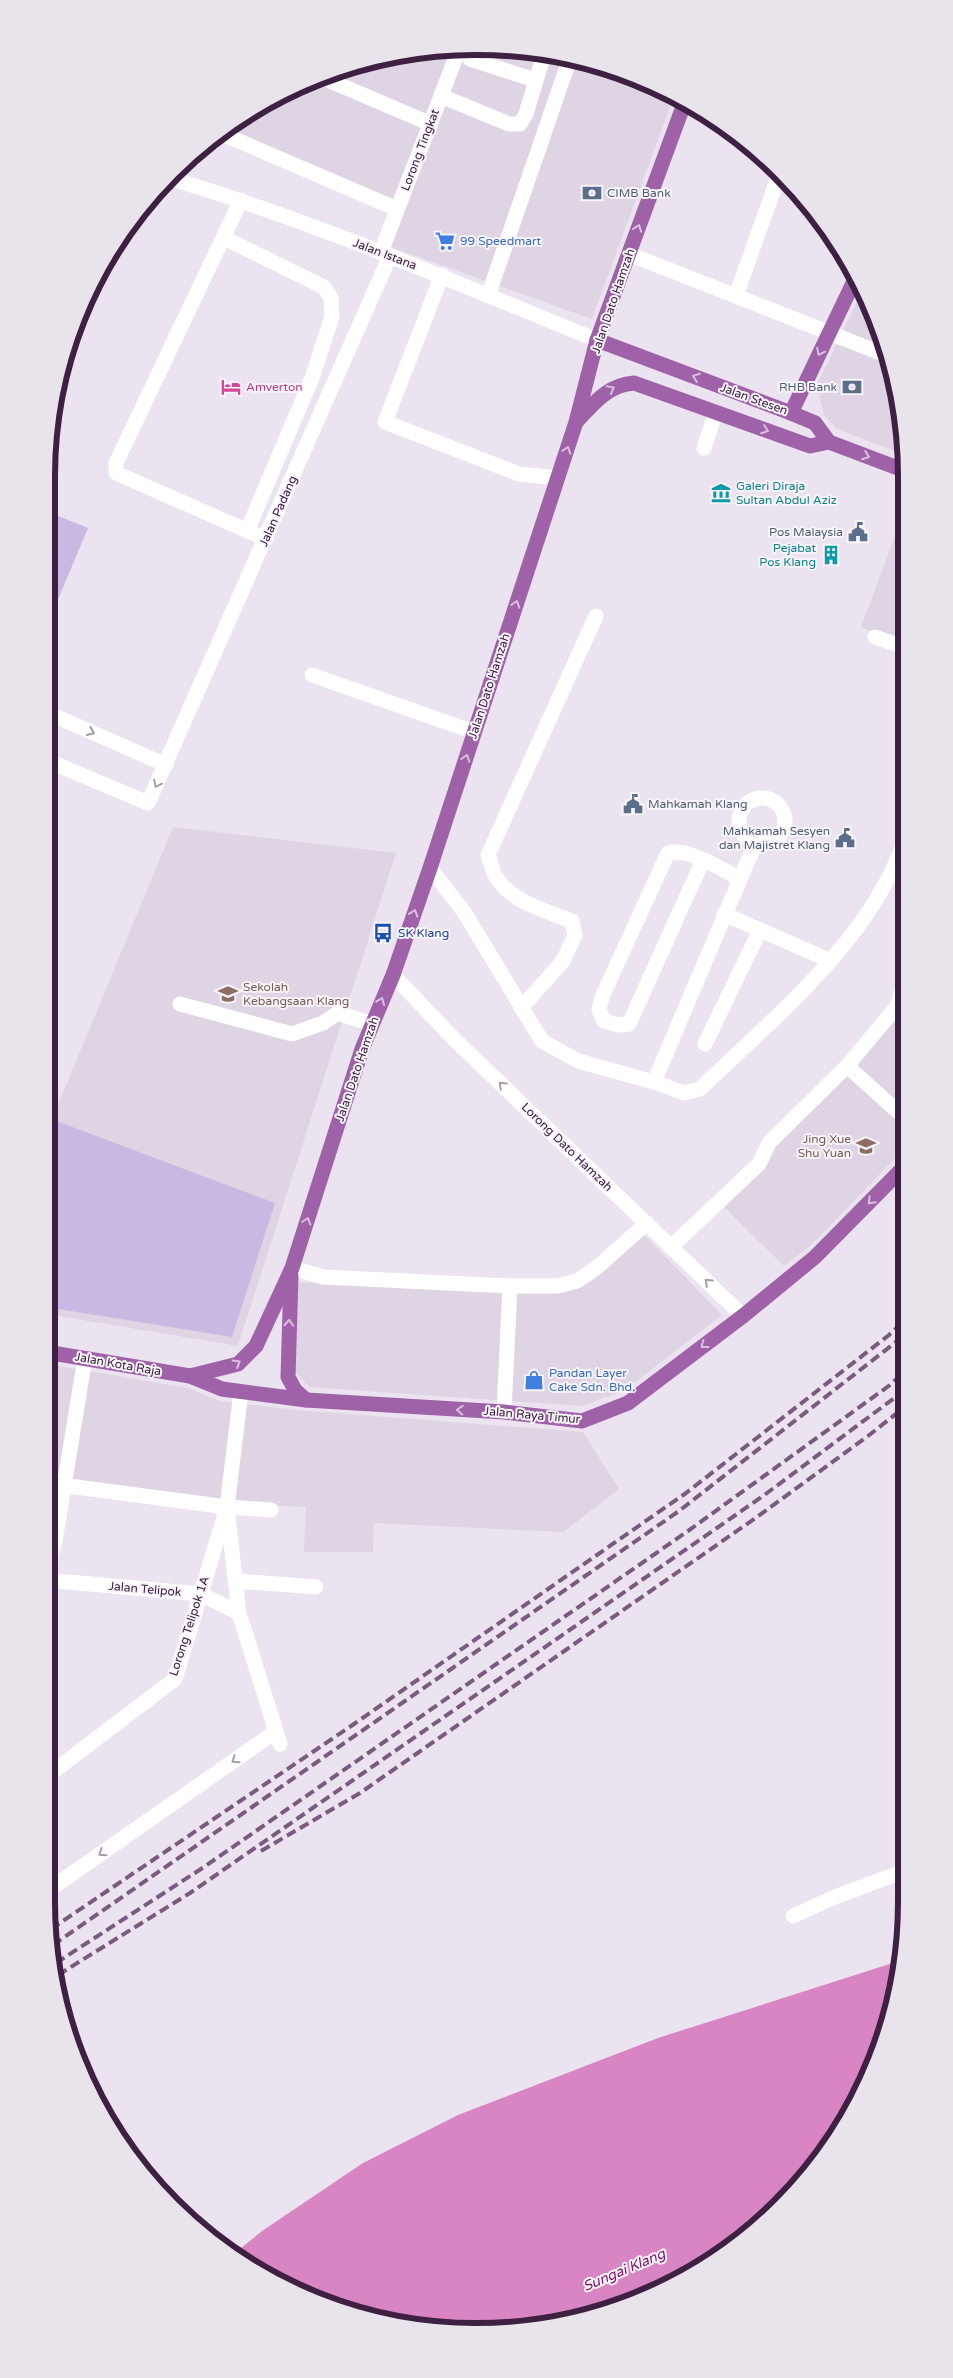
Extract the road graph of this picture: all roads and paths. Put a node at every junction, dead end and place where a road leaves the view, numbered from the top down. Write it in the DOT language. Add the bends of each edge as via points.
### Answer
graph roads {
  1 [pos="463,55"];
  2 [pos="468,55"];
  3 [pos="542,60"];
  4 [pos="568,65"];
  5 [pos="535,80"];
  6 [pos="330,81"];
  7 [pos="440,96"];
  8 [pos="682,108"];
  9 [pos="431,124"];
  10 [pos="228,136"];
  11 [pos="176,180"];
  12 [pos="777,180"];
  13 [pos="241,200"];
  14 [pos="397,209"];
  15 [pos="224,238"];
  16 [pos="386,254"];
  17 [pos="629,254"];
  18 [pos="442,275"];
  19 [pos="852,285"];
  20 [pos="488,296"];
  21 [pos="736,296"];
  22 [pos="830,332"];
  23 [pos="597,340"];
  24 [pos="880,353"];
  25 [pos="716,412"];
  26 [pos="791,412"];
  27 [pos="576,422"];
  28 [pos="829,442"];
  29 [pos="704,448"];
  30 [pos="898,468"];
  31 [pos="558,478"];
  32 [pos="248,531"];
  33 [pos="266,539"];
  34 [pos="596,616"];
  35 [pos="875,637"];
  36 [pos="898,645"];
  37 [pos="312,675"];
  38 [pos="55,716"];
  39 [pos="474,732"];
  40 [pos="55,764"];
  41 [pos="166,765"];
  42 [pos="754,844"];
  43 [pos="898,855"];
  44 [pos="704,860"];
  45 [pos="430,868"];
  46 [pos="739,878"];
  47 [pos="724,914"];
  48 [pos="760,930"];
  49 [pos="831,962"];
  50 [pos="393,975"];
  51 [pos="180,1004"];
  52 [pos="898,1005"];
  53 [pos="521,1008"];
  54 [pos="372,1024"];
  55 [pos="704,1044"];
  56 [pos="847,1066"];
  57 [pos="654,1082"];
  58 [pos="898,1112"];
  59 [pos="898,1173"];
  60 [pos="647,1223"];
  61 [pos="672,1246"];
  62 [pos="292,1268"];
  63 [pos="510,1286"];
  64 [pos="743,1316"];
  65 [pos="55,1353"];
  66 [pos="85,1358"];
  67 [pos="190,1376"];
  68 [pos="241,1392"];
  69 [pos="306,1400"];
  70 [pos="504,1412"];
  71 [pos="55,1485"];
  72 [pos="63,1486"];
  73 [pos="227,1507"];
  74 [pos="271,1510"];
  75 [pos="55,1541"];
  76 [pos="55,1581"];
  77 [pos="236,1581"];
  78 [pos="316,1587"];
  79 [pos="201,1594"];
  80 [pos="239,1613"];
  81 [pos="55,1769"];
  82 [pos="898,1874"];
  83 [pos="55,1886"];
  84 [pos="793,1916"];
  1 -- 7 [label="street, Lorong Tingkat"];
  2 -- 5 [label="street"];
  3 -- 5 [label="street"];
  4 -- 20 [label="street"];
  5 -- 7 [label="street" via="520,124 508,124"];
  6 -- 9 [label="street"];
  7 -- 9 [label="street, Lorong Tingkat"];
  17 -- 8 [label="main road, Jalan Dato Hamzah, one-way"];
  9 -- 14 [label="street, Lorong Tingkat"];
  10 -- 14 [label="street"];
  11 -- 13 [label="street, Jalan Istana"];
  12 -- 21 [label="street"];
  13 -- 15 [label="street"];
  13 -- 16 [label="street, Jalan Istana"];
  14 -- 16 [label="street, Lorong Tingkat"];
  15 -- 32 [label="street" via="324,287 331,298 333,310 312,378"];
  15 -- 32 [label="street" via="116,463 116,473"];
  16 -- 18 [label="street, Jalan Istana"];
  16 -- 33 [label="street, Jalan Padang"];
  17 -- 21 [label="street"];
  17 -- 23 [label="main road, Jalan Dato Hamzah"];
  18 -- 20 [label="street, Jalan Istana"];
  18 -- 31 [label="street" via="385,422 519,474"];
  19 -- 22 [label="main road"];
  20 -- 23 [label="street, Jalan Istana"];
  21 -- 22 [label="street"];
  22 -- 24 [label="street"];
  22 -- 26 [label="main road, one-way"];
  26 -- 23 [label="main road, Jalan Stesen, one-way"];
  23 -- 27 [label="main road, Jalan Dato Hamzah"];
  27 -- 25 [label="main road, one-way" via="604,392 620,384 634,383"];
  25 -- 28 [label="main road, one-way" via="810,446"];
  25 -- 29 [label="street"];
  26 -- 28 [label="main road, Jalan Stesen" via="815,423"];
  31 -- 27 [label="main road, Jalan Dato Hamzah, one-way"];
  28 -- 30 [label="main road, one-way"];
  39 -- 31 [label="main road, Jalan Dato Hamzah, one-way"];
  32 -- 33 [label="street"];
  33 -- 41 [label="street, Jalan Padang"];
  34 -- 53 [label="street" via="488,855 495,876 506,890 532,906 572,921 575,935 563,961"];
  35 -- 36 [label="street"];
  37 -- 39 [label="street"];
  38 -- 41 [label="street, one-way"];
  45 -- 39 [label="main road, Jalan Dato Hamzah, one-way"];
  41 -- 40 [label="street, Jalan Padang, one-way" via="148,803"];
  42 -- 46 [label="street"];
  43 -- 49 [label="street" via="876,900"];
  44 -- 44 [label="street" via="628,1024 604,1021 599,1009 602,997 668,852 677,850"];
  44 -- 46 [label="street"];
  50 -- 45 [label="main road, Jalan Dato Hamzah, one-way"];
  45 -- 53 [label="street" via="464,912"];
  46 -- 47 [label="street"];
  47 -- 48 [label="street"];
  47 -- 57 [label="street"];
  48 -- 49 [label="street"];
  48 -- 55 [label="street"];
  49 -- 57 [label="street" via="700,1089 684,1093"];
  54 -- 50 [label="main road, Jalan Dato Hamzah, one-way"];
  60 -- 50 [label="street, Lorong Dato Hamzah, one-way" via="455,1040"];
  51 -- 54 [label="street" via="292,1034 338,1014"];
  52 -- 56 [label="street"];
  53 -- 57 [label="street" via="542,1041 578,1062"];
  62 -- 54 [label="main road, Jalan Dato Hamzah, one-way"];
  56 -- 58 [label="street"];
  56 -- 61 [label="street" via="769,1142 759,1164"];
  59 -- 64 [label="main road, Jalan Raya Timur, one-way" via="815,1257"];
  60 -- 61 [label="street, Lorong Dato Hamzah"];
  60 -- 63 [label="street" via="595,1269 577,1280 558,1286"];
  64 -- 61 [label="street, Lorong Dato Hamzah, one-way"];
  62 -- 63 [label="street" via="323,1277"];
  67 -- 62 [label="main road, one-way" via="238,1364 256,1346"];
  69 -- 62 [label="main road, one-way" via="288,1377"];
  63 -- 70 [label="street"];
  64 -- 70 [label="main road, Jalan Raya Timur, one-way" via="628,1403 582,1421"];
  65 -- 66 [label="main road, Jalan Kota Raja"];
  66 -- 67 [label="main road, Jalan Kota Raja"];
  66 -- 72 [label="street"];
  67 -- 68 [label="main road, Jalan Raya Timur" via="222,1389"];
  68 -- 69 [label="main road, Jalan Raya Timur"];
  68 -- 73 [label="street"];
  70 -- 69 [label="main road, Jalan Raya Timur, one-way"];
  71 -- 72 [label="street"];
  72 -- 73 [label="street"];
  72 -- 75 [label="street"];
  73 -- 74 [label="street"];
  73 -- 77 [label="street"];
  73 -- 79 [label="street, Lorong Telipok 1A"];
  76 -- 79 [label="street, Jalan Telipok"];
  77 -- 78 [label="street"];
  77 -- 80 [label="street"];
  79 -- 80 [label="street, Jalan Telipok"];
  79 -- 81 [label="street, Lorong Telipok 1A" via="175,1679"];
  80 -- 83 [label="street, one-way" via="278,1738"];
  82 -- 84 [label="street"];
}
